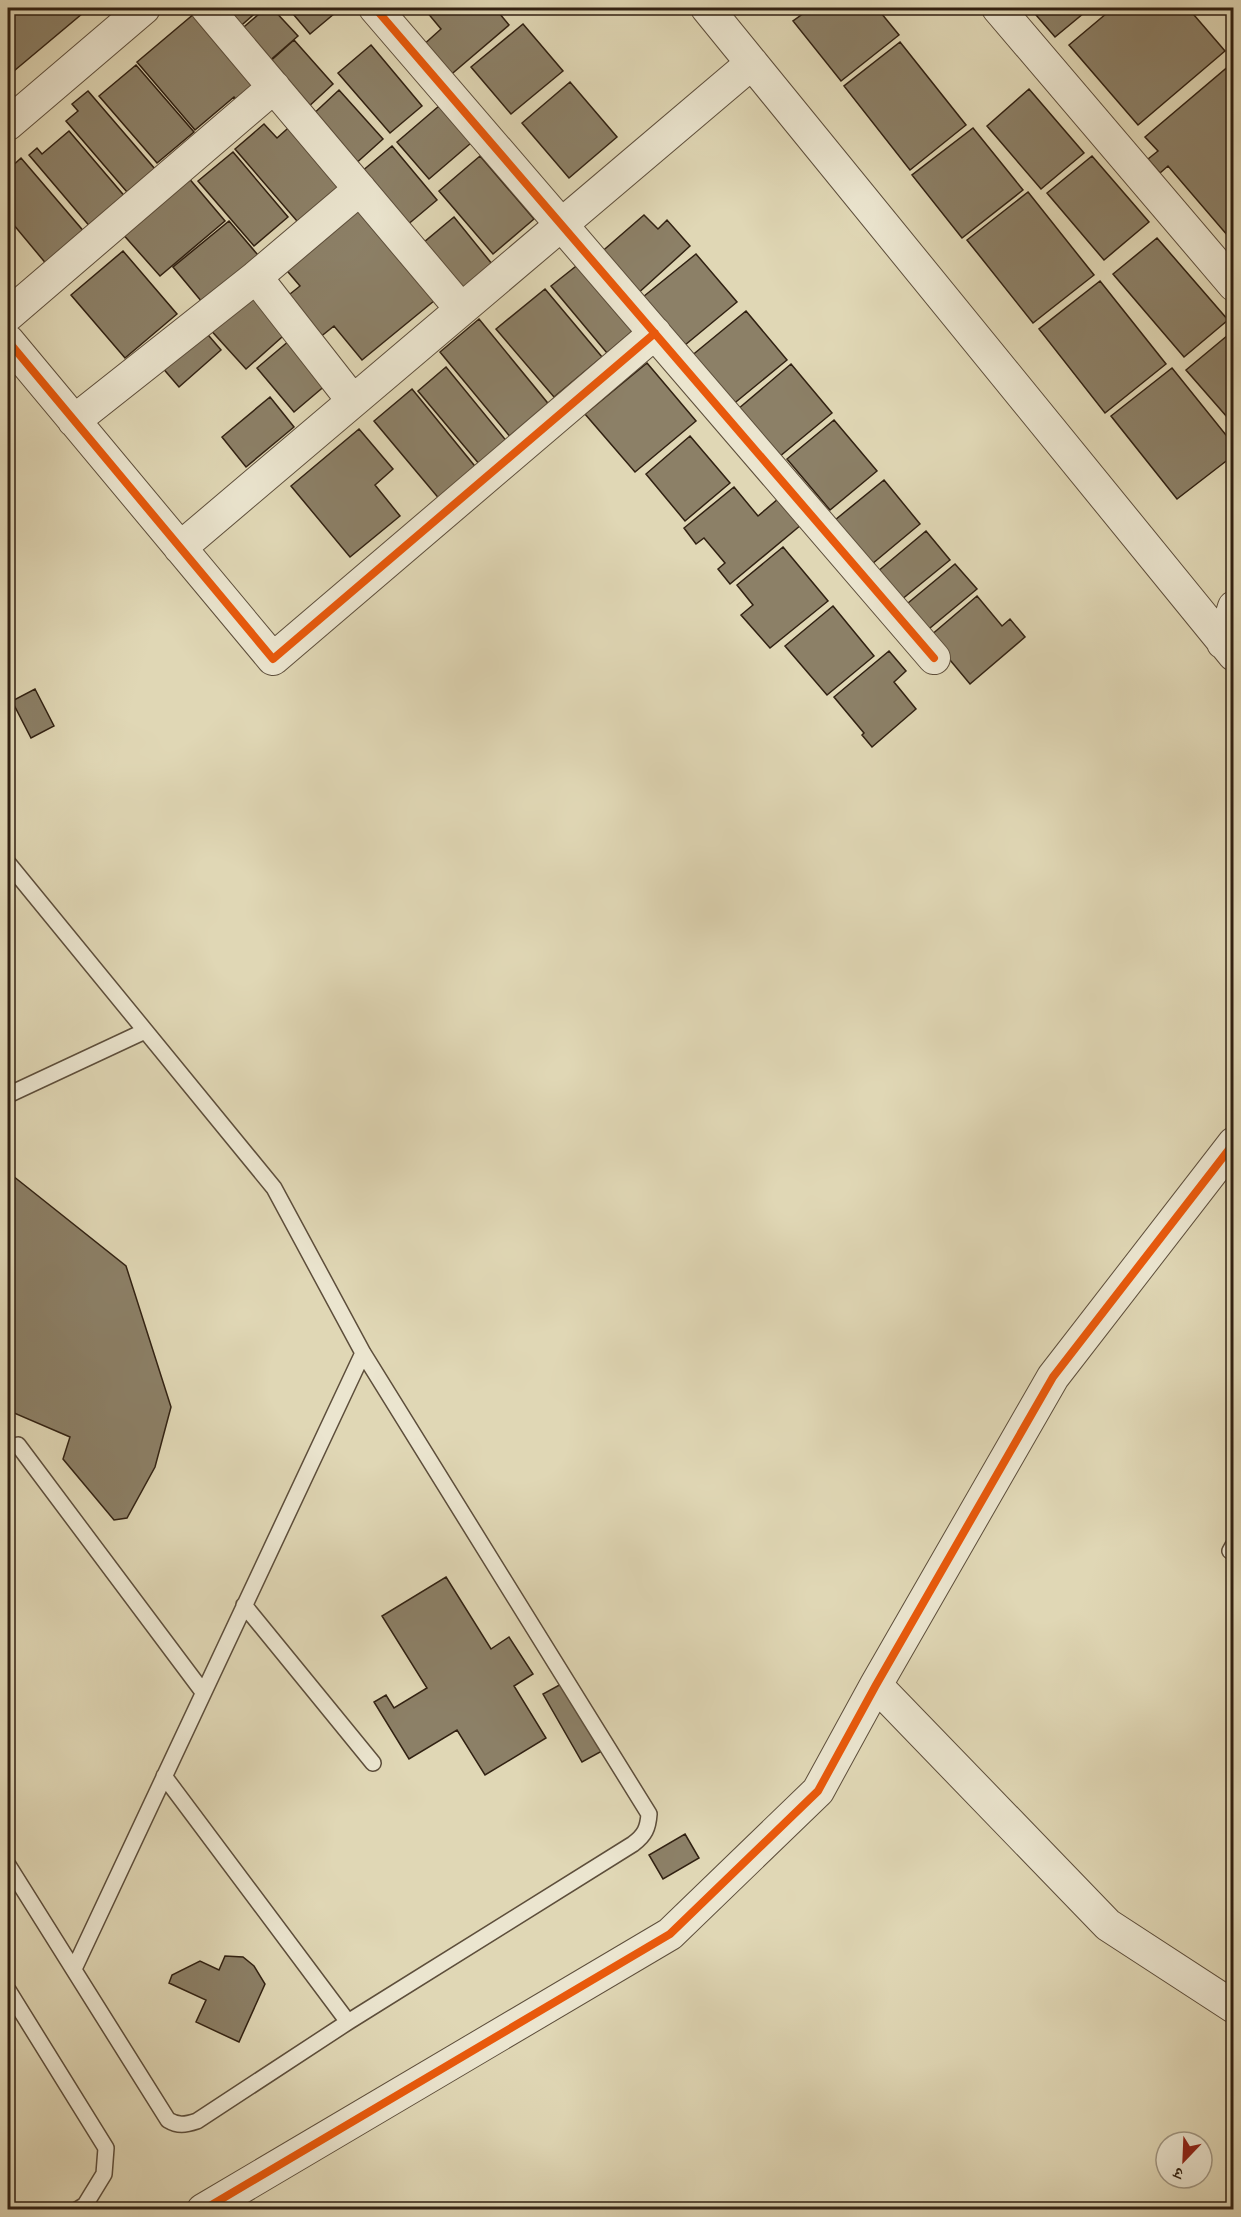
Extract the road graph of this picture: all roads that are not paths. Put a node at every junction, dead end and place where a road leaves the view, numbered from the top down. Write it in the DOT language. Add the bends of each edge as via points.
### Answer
graph roads {
  1 [pos="144,8"];
  2 [pos="207,8"];
  3 [pos="375,8"];
  4 [pos="706,8"];
  5 [pos="998,8"];
  6 [pos="752,63"];
  7 [pos="274,87"];
  8 [pos="8,124"];
  9 [pos="360,189"];
  10 [pos="561,225"];
  11 [pos="256,277"];
  12 [pos="1233,285"];
  13 [pos="461,309"];
  14 [pos="8,315"];
  15 [pos="655,333"];
  16 [pos="8,341"];
  17 [pos="354,400"];
  18 [pos="74,421"];
  19 [pos="180,548"];
  20 [pos="1233,607"];
  21 [pos="1228,649"];
  22 [pos="934,658"];
  23 [pos="8,863"];
  24 [pos="145,1031"];
  25 [pos="8,1095"];
  26 [pos="1233,1143"];
  27 [pos="363,1353"];
  28 [pos="8,1447"];
  29 [pos="1233,1544"];
  30 [pos="1233,1553"];
  31 [pos="244,1605"];
  32 [pos="876,1685"];
  33 [pos="203,1692"];
  34 [pos="373,1763"];
  35 [pos="164,1776"];
  36 [pos="8,1865"];
  37 [pos="74,1969"];
  38 [pos="8,1990"];
  39 [pos="1233,2007"];
  40 [pos="348,2022"];
  41 [pos="77,2210"];
  42 [pos="203,2210"];
  1 -- 8 [label="street"];
  2 -- 7 [label="street"];
  3 -- 10 [label="street"];
  4 -- 6 [label="street"];
  5 -- 12 [label="street"];
  6 -- 10 [label="street"];
  6 -- 21 [label="street"];
  7 -- 9 [label="street"];
  7 -- 14 [label="street"];
  9 -- 11 [label="street"];
  9 -- 13 [label="street"];
  10 -- 13 [label="street"];
  10 -- 15 [label="street"];
  11 -- 17 [label="street"];
  11 -- 18 [label="street"];
  13 -- 17 [label="street"];
  15 -- 19 [label="street" via="273,658"];
  15 -- 22 [label="street"];
  16 -- 18 [label="street"];
  17 -- 19 [label="street"];
  18 -- 19 [label="street"];
  20 -- 21 [label="street"];
  23 -- 24 [label="lane"];
  24 -- 25 [label="lane"];
  24 -- 27 [label="lane" via="274,1188"];
  26 -- 32 [label="street" via="1053,1377"];
  27 -- 31 [label="lane"];
  27 -- 40 [label="lane" via="649,1814 648,1828 633,1844"];
  28 -- 33 [label="lane" via="18,1445"];
  29 -- 30 [label="lane"];
  31 -- 33 [label="lane"];
  31 -- 34 [label="lane"];
  32 -- 39 [label="street" via="1108,1925"];
  32 -- 42 [label="street" via="818,1791 670,1934"];
  33 -- 35 [label="lane"];
  35 -- 37 [label="lane"];
  35 -- 40 [label="lane"];
  36 -- 37 [label="lane"];
  37 -- 40 [label="lane" via="168,2120 176,2124 197,2121"];
  38 -- 41 [label="lane" via="106,2148 104,2174 85,2205"];
}
